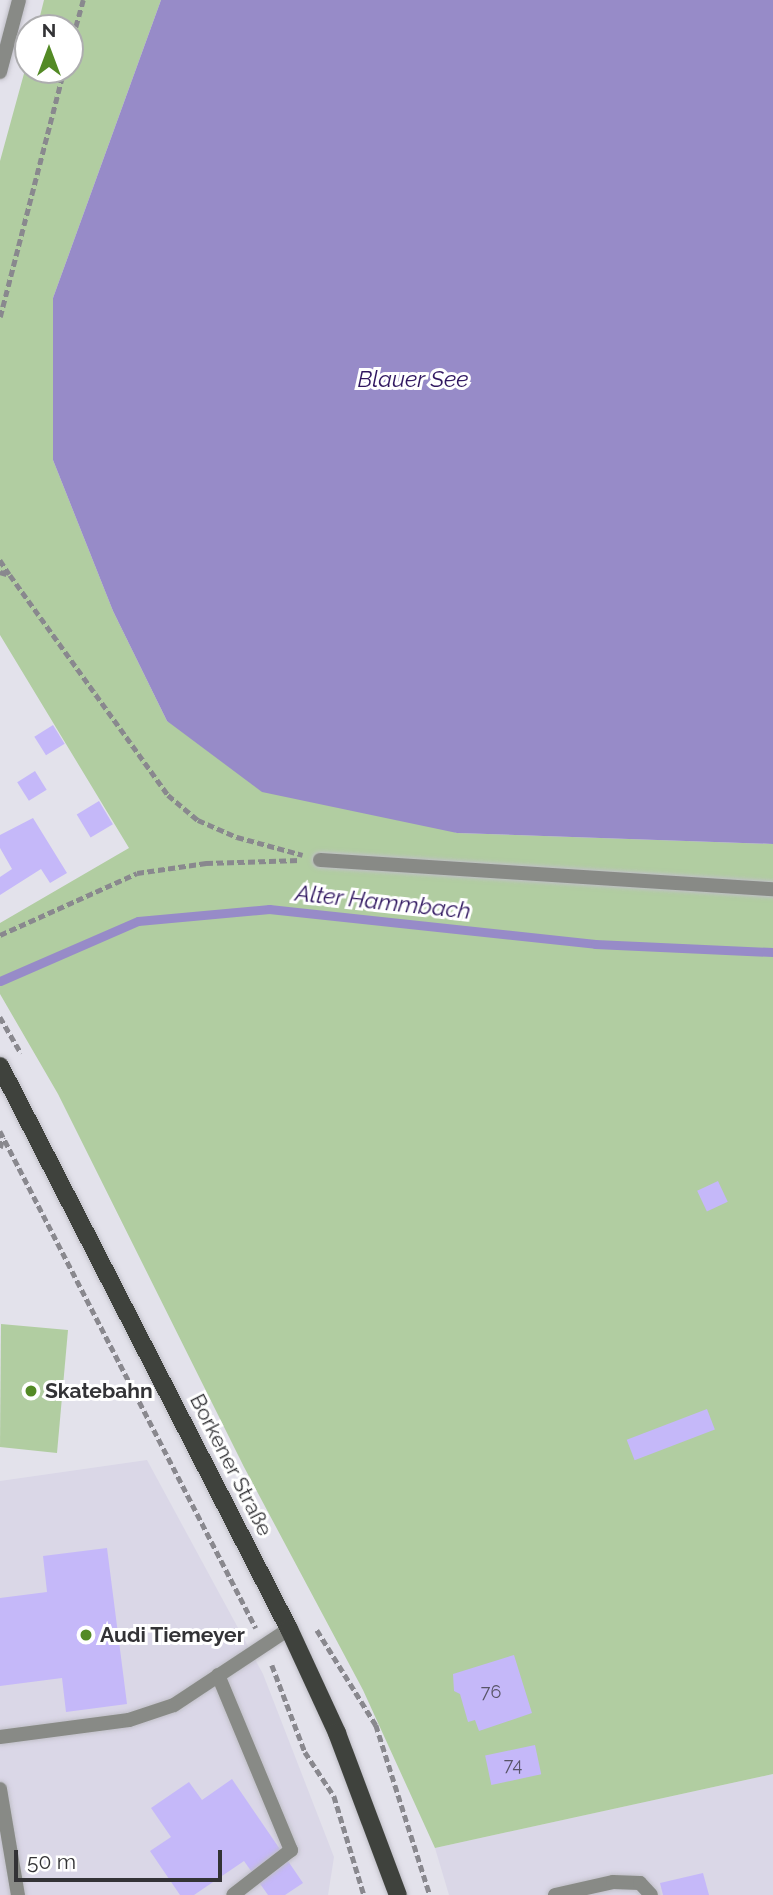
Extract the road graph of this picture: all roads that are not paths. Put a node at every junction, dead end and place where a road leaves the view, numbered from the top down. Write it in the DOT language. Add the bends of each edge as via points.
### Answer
graph roads {
  1 [pos="19,0"];
  2 [pos="0,72"];
  3 [pos="320,860"];
  4 [pos="773,889"];
  5 [pos="0,1066"];
  6 [pos="289,1629"];
  7 [pos="218,1675"];
  8 [pos="0,1737"];
  9 [pos="0,1789"];
  10 [pos="602,1890"];
  11 [pos="18,1895"];
  12 [pos="233,1895"];
  13 [pos="398,1895"];
  14 [pos="555,1895"];
  15 [pos="650,1895"];
  1 -- 2 [label="street"];
  3 -- 4 [label="street"];
  5 -- 6 [label="main road, Borkener Straße"];
  6 -- 7 [label="street"];
  6 -- 13 [label="main road, Borkener Straße" via="337,1733"];
  7 -- 8 [label="street" via="174,1706 129,1720"];
  7 -- 12 [label="street" via="291,1850"];
  9 -- 11 [label="street"];
  10 -- 14 [label="street"];
  10 -- 15 [label="street" via="640,1882"];
}
